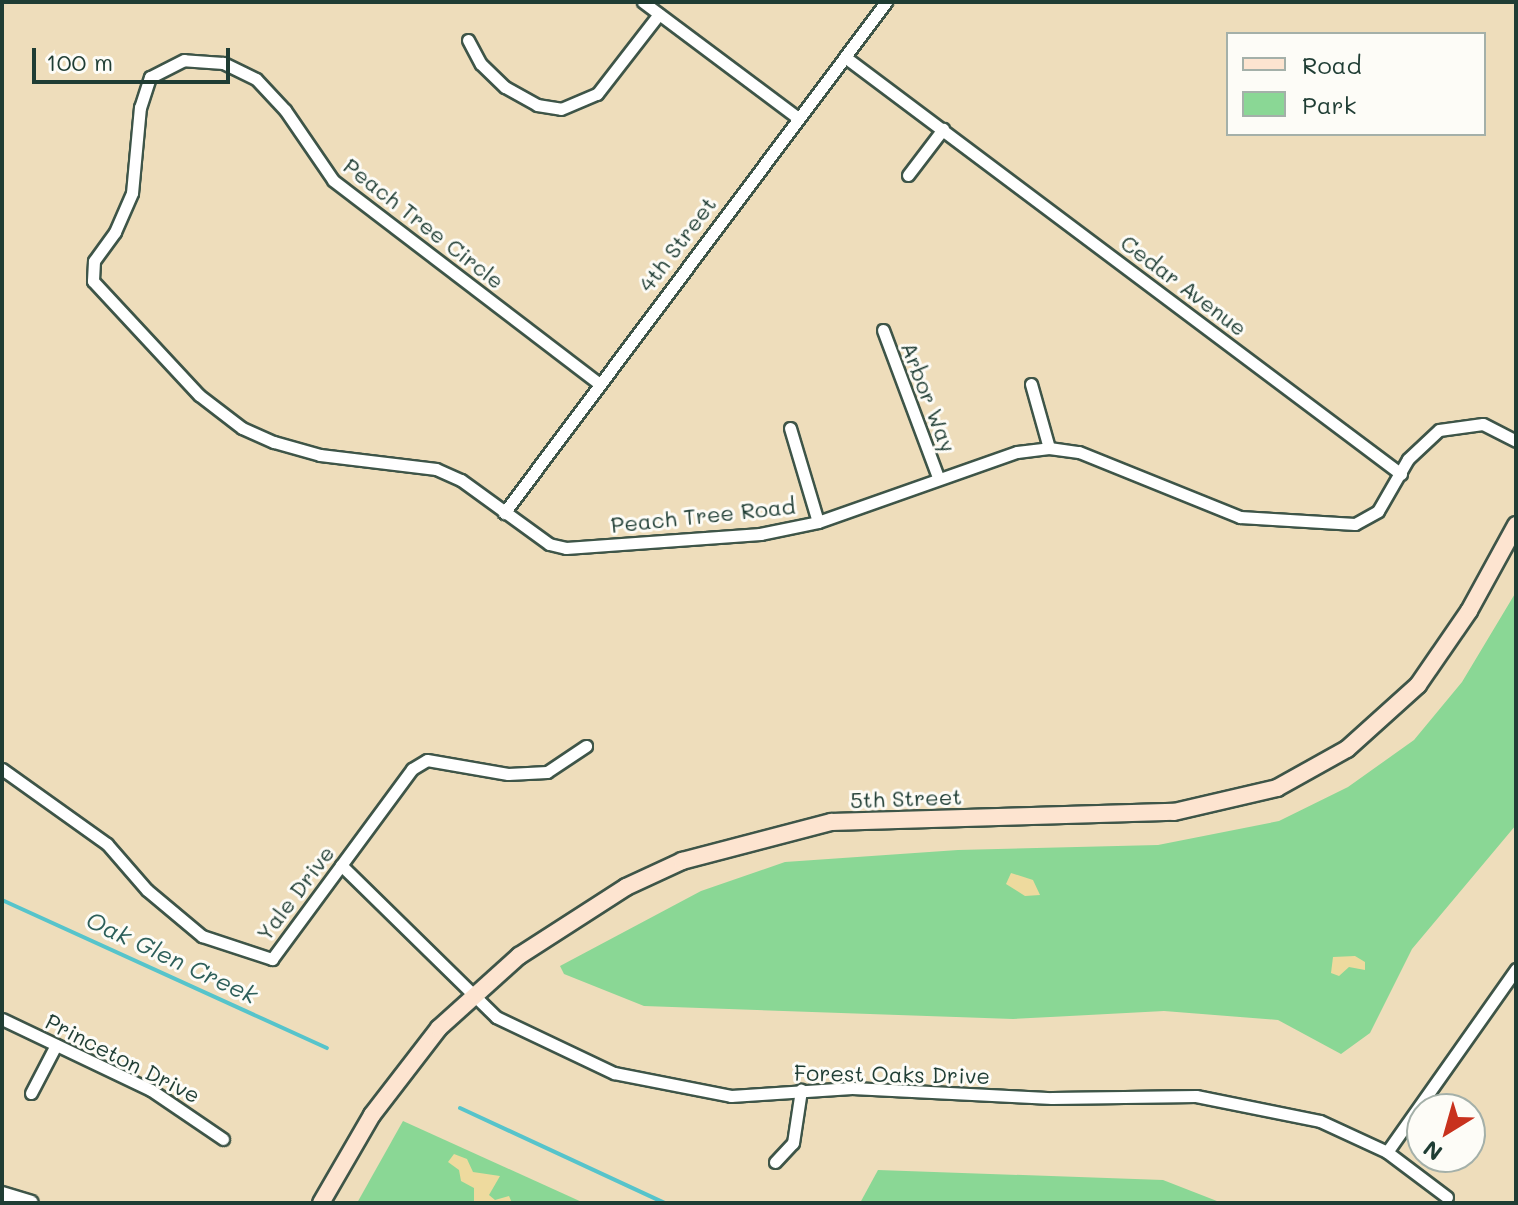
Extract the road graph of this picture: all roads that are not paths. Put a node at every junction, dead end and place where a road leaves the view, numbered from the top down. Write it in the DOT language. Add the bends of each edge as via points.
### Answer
graph roads {
  1 [pos="643,2"];
  2 [pos="886,2"];
  3 [pos="659,14"];
  4 [pos="468,40"];
  5 [pos="845,57"];
  6 [pos="798,118"];
  7 [pos="943,129"];
  8 [pos="908,175"];
  9 [pos="883,330"];
  10 [pos="597,382"];
  11 [pos="1031,384"];
  12 [pos="790,428"];
  13 [pos="1516,441"];
  14 [pos="1049,448"];
  15 [pos="1401,474"];
  16 [pos="938,477"];
  17 [pos="504,513"];
  18 [pos="818,522"];
  19 [pos="1516,525"];
  20 [pos="586,746"];
  21 [pos="2,769"];
  22 [pos="341,865"];
  23 [pos="1516,969"];
  24 [pos="472,996"];
  25 [pos="2,1019"];
  26 [pos="56,1045"];
  27 [pos="801,1090"];
  28 [pos="31,1093"];
  29 [pos="223,1139"];
  30 [pos="1387,1152"];
  31 [pos="775,1162"];
  32 [pos="2,1194"];
  33 [pos="1447,1197"];
  34 [pos="31,1203"];
  35 [pos="321,1203"];
  1 -- 3 [label="street"];
  2 -- 5 [label="street, 4th Street"];
  3 -- 4 [label="street" via="597,94 561,109 537,105 505,87 481,64"];
  3 -- 6 [label="street"];
  5 -- 6 [label="street, 4th Street"];
  5 -- 7 [label="street, Cedar Avenue"];
  6 -- 10 [label="street, 4th Street"];
  7 -- 8 [label="street"];
  7 -- 15 [label="street, Cedar Avenue"];
  9 -- 16 [label="street, Arbor Way"];
  10 -- 17 [label="street, 4th Street"];
  10 -- 17 [label="street, Peach Tree Circle" via="333,180 285,110 256,79 223,63 184,60 150,77 140,107 132,193 90,272 99,291 199,395 242,428 298,451 436,469 461,480"];
  11 -- 14 [label="street"];
  12 -- 18 [label="street"];
  13 -- 15 [label="street, Peach Tree Road" via="1483,424 1451,425 1429,435"];
  14 -- 15 [label="street, Peach Tree Road" via="1079,452 1240,517 1338,526 1367,520"];
  14 -- 16 [label="street, Peach Tree Road" via="1017,452"];
  16 -- 18 [label="street, Peach Tree Road"];
  17 -- 18 [label="street, Peach Tree Road" via="549,544 566,548 760,534"];
  19 -- 24 [label="main road, 5th Street" via="1469,611 1418,685 1379,726 1277,788 1174,812 831,822 753,840 682,861 626,887 567,922"];
  20 -- 22 [label="street, Yale Drive" via="547,772 508,774 427,760 412,769"];
  21 -- 22 [label="street, Yale Drive" via="107,844 147,890 202,936 272,959"];
  22 -- 24 [label="street, Forest Oaks Drive"];
  23 -- 30 [label="street"];
  24 -- 27 [label="street, Forest Oaks Drive" via="514,1029 614,1073 731,1096"];
  24 -- 35 [label="main road, 5th Street" via="439,1028 380,1103"];
  25 -- 26 [label="street, Princeton Drive"];
  26 -- 28 [label="street"];
  26 -- 29 [label="street, Princeton Drive" via="185,1109"];
  27 -- 30 [label="street, Forest Oaks Drive" via="1052,1098 1196,1096 1320,1121"];
  27 -- 31 [label="street" via="793,1143"];
  30 -- 33 [label="street, Forest Oaks Drive"];
  32 -- 34 [label="street"];
}
